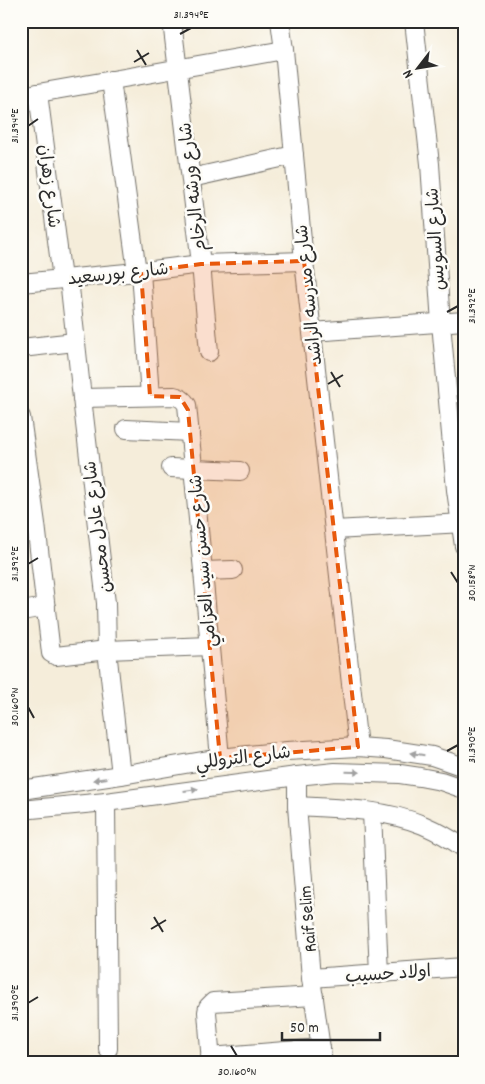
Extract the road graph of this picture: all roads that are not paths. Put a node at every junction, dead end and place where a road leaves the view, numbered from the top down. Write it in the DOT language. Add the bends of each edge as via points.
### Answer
graph roads {
  1 [pos="172,21"];
  2 [pos="414,21"];
  3 [pos="283,22"];
  4 [pos="284,50"];
  5 [pos="178,69"];
  6 [pos="111,80"];
  7 [pos="30,95"];
  8 [pos="294,155"];
  9 [pos="191,178"];
  10 [pos="304,261"];
  11 [pos="201,264"];
  12 [pos="139,272"];
  13 [pos="66,279"];
  14 [pos="21,283"];
  15 [pos="464,321"];
  16 [pos="441,323"];
  17 [pos="312,332"];
  18 [pos="75,342"];
  19 [pos="21,348"];
  20 [pos="209,352"];
  21 [pos="150,396"];
  22 [pos="82,398"];
  23 [pos="21,417"];
  24 [pos="126,429"];
  25 [pos="190,432"];
  26 [pos="171,468"];
  27 [pos="194,469"];
  28 [pos="240,471"];
  29 [pos="25,472"];
  30 [pos="462,523"];
  31 [pos="29,525"];
  32 [pos="334,530"];
  33 [pos="464,546"];
  34 [pos="233,570"];
  35 [pos="203,571"];
  36 [pos="46,607"];
  37 [pos="21,611"];
  38 [pos="210,646"];
  39 [pos="107,650"];
  40 [pos="358,747"];
  41 [pos="220,758"];
  42 [pos="167,767"];
  43 [pos="464,767"];
  44 [pos="121,775"];
  45 [pos="297,776"];
  46 [pos="464,789"];
  47 [pos="21,790"];
  48 [pos="168,794"];
  49 [pos="106,802"];
  50 [pos="297,806"];
  51 [pos="21,810"];
  52 [pos="372,812"];
  53 [pos="464,848"];
  54 [pos="464,967"];
  55 [pos="379,974"];
  56 [pos="312,978"];
  57 [pos="314,996"];
  58 [pos="108,1048"];
  59 [pos="322,1055"];
  60 [pos="211,1060"];
  1 -- 5 [label="street, شارع ورشه الرخام"];
  2 -- 16 [label="street, شارع السويس" via="430,164"];
  3 -- 4 [label="street, شارع مدرسه الراشد"];
  4 -- 5 [label="street"];
  4 -- 8 [label="street, شارع مدرسه الراشد"];
  5 -- 6 [label="street"];
  5 -- 9 [label="street, شارع ورشه الرخام"];
  6 -- 7 [label="street"];
  6 -- 12 [label="street"];
  7 -- 13 [label="street, شارع زهران"];
  8 -- 9 [label="street"];
  8 -- 10 [label="street, شارع مدرسه الراشد"];
  9 -- 11 [label="street, شارع ورشه الرخام"];
  10 -- 11 [label="street, شارع بورسعيد"];
  10 -- 17 [label="street, شارع مدرسه الراشد"];
  11 -- 12 [label="street, شارع بورسعيد"];
  11 -- 20 [label="street, شارع ورشه الرخام"];
  12 -- 13 [label="street, شارع بورسعيد"];
  12 -- 21 [label="street"];
  13 -- 14 [label="street, شارع بورسعيد"];
  13 -- 18 [label="street, شارع عادل محسن"];
  15 -- 16 [label="street"];
  16 -- 17 [label="street"];
  16 -- 30 [label="street, شارع السويس" via="456,490"];
  17 -- 32 [label="street, شارع مدرسه الراشد"];
  18 -- 19 [label="street"];
  18 -- 22 [label="street, شارع عادل محسن"];
  21 -- 22 [label="street"];
  21 -- 25 [label="street, شارع حسن سيد العزامي" via="174,396 184,400"];
  22 -- 39 [label="street, شارع عادل محسن" via="106,602"];
  23 -- 29 [label="street"];
  24 -- 25 [label="street"];
  25 -- 27 [label="street, شارع حسن سيد العزامي"];
  26 -- 27 [label="street"];
  27 -- 28 [label="street"];
  27 -- 35 [label="street, شارع حسن سيد العزامي"];
  29 -- 31 [label="street"];
  30 -- 32 [label="street"];
  30 -- 33 [label="street, شارع السويس"];
  31 -- 36 [label="street"];
  32 -- 40 [label="street, شارع مدرسه الراشد"];
  34 -- 35 [label="street"];
  35 -- 38 [label="street, شارع حسن سيد العزامي"];
  36 -- 37 [label="street"];
  36 -- 39 [label="street" via="53,655"];
  38 -- 39 [label="street"];
  38 -- 41 [label="street, شارع حسن سيد العزامي"];
  39 -- 44 [label="street, شارع عادل محسن"];
  40 -- 41 [label="street, شارع التروللي"];
  43 -- 40 [label="street, شارع التروللي, one-way" via="432,756"];
  41 -- 42 [label="street, شارع التروللي"];
  42 -- 44 [label="street, شارع التروللي"];
  42 -- 48 [label="street"];
  44 -- 47 [label="street, شارع التروللي, one-way"];
  45 -- 46 [label="street, شارع التروللي, one-way" via="335,772 400,774 441,781"];
  48 -- 45 [label="street, شارع التروللي, one-way"];
  45 -- 50 [label="street, Raif Selim"];
  48 -- 49 [label="street, شارع التروللي"];
  49 -- 51 [label="street, شارع التروللي"];
  49 -- 58 [label="street"];
  50 -- 52 [label="street"];
  50 -- 56 [label="street, Raif Selim"];
  52 -- 53 [label="street" via="422,825"];
  52 -- 55 [label="street"];
  54 -- 55 [label="street, اولاد حسيب"];
  55 -- 56 [label="street, اولاد حسيب"];
  56 -- 57 [label="street, Raif Selim"];
  57 -- 59 [label="street, Raif Selim"];
  57 -- 60 [label="street" via="213,1002 207,1012"];
  59 -- 60 [label="street"];
}
